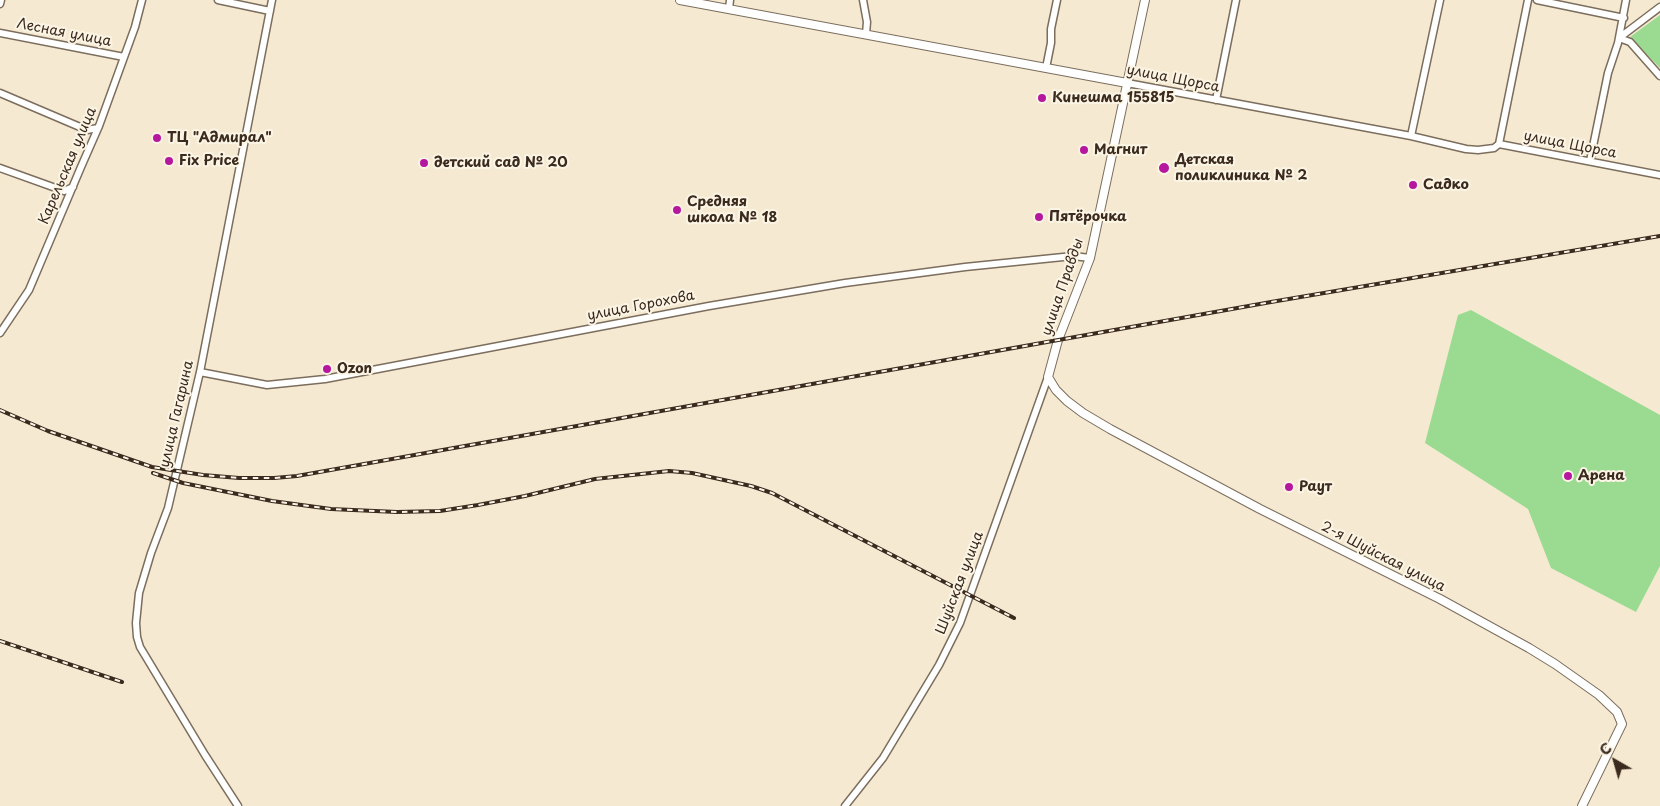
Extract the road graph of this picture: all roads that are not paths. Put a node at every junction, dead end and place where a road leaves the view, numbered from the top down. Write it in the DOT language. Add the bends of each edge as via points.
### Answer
graph roads {
  1 [pos="142,0"];
  2 [pos="218,0"];
  3 [pos="272,0"];
  4 [pos="680,0"];
  5 [pos="730,0"];
  6 [pos="863,0"];
  7 [pos="1057,0"];
  8 [pos="1145,0"];
  9 [pos="1236,0"];
  10 [pos="1440,0"];
  11 [pos="1528,0"];
  12 [pos="1537,0"];
  13 [pos="1626,0"];
  14 [pos="1660,7"];
  15 [pos="729,9"];
  16 [pos="270,11"];
  17 [pos="1624,18"];
  18 [pos="0,33"];
  19 [pos="866,34"];
  20 [pos="1619,38"];
  21 [pos="124,58"];
  22 [pos="1046,68"];
  23 [pos="1660,76"];
  24 [pos="1127,83"];
  25 [pos="0,93"];
  26 [pos="1216,100"];
  27 [pos="98,128"];
  28 [pos="1411,136"];
  29 [pos="1499,144"];
  30 [pos="1590,161"];
  31 [pos="0,168"];
  32 [pos="1660,175"];
  33 [pos="73,187"];
  34 [pos="1090,258"];
  35 [pos="0,333"];
  36 [pos="200,372"];
  37 [pos="1048,377"];
  38 [pos="238,806"];
  39 [pos="844,806"];
  40 [pos="1582,806"];
  1 -- 21 [label="street, Карельская улица"];
  2 -- 16 [label="street"];
  3 -- 16 [label="street, улица Гагарина"];
  4 -- 15 [label="street, улица Щорса"];
  5 -- 15 [label="street"];
  6 -- 19 [label="street"];
  7 -- 22 [label="street"];
  8 -- 24 [label="street, улица Правды"];
  9 -- 26 [label="street"];
  10 -- 28 [label="street"];
  11 -- 29 [label="street"];
  12 -- 17 [label="street"];
  13 -- 17 [label="street"];
  14 -- 20 [label="street"];
  15 -- 19 [label="street, улица Щорса"];
  16 -- 36 [label="street, улица Гагарина"];
  17 -- 20 [label="street"];
  18 -- 21 [label="street, Лесная улица"];
  19 -- 22 [label="street, улица Щорса"];
  20 -- 23 [label="street" via="1630,42"];
  20 -- 30 [label="street" via="1608,73"];
  21 -- 27 [label="street, Карельская улица"];
  22 -- 24 [label="street, улица Щорса"];
  24 -- 26 [label="street, улица Щорса"];
  24 -- 34 [label="street, улица Правды"];
  25 -- 27 [label="street" via="87,130"];
  26 -- 28 [label="street, улица Щорса"];
  27 -- 33 [label="street, Карельская улица"];
  28 -- 29 [label="street, улица Щорса" via="1478,150"];
  29 -- 30 [label="street, улица Щорса"];
  30 -- 32 [label="street, улица Щорса"];
  31 -- 33 [label="street" via="64,191"];
  33 -- 35 [label="street, Карельская улица" via="29,290"];
  34 -- 36 [label="street, улица Горохова" via="1073,256 982,265 845,283 325,378 267,385"];
  34 -- 37 [label="street, улица Правды" via="1058,340"];
  36 -- 38 [label="street, улица Гагарина" via="168,508 139,593 137,637 140,647"];
  37 -- 39 [label="street, Шуйская улица" via="960,623 935,673 883,758"];
  37 -- 40 [label="street, 2-я Шуйская улица" via="1067,401 1110,429 1260,509 1445,601 1555,664 1599,695 1617,712 1622,724"];
}
